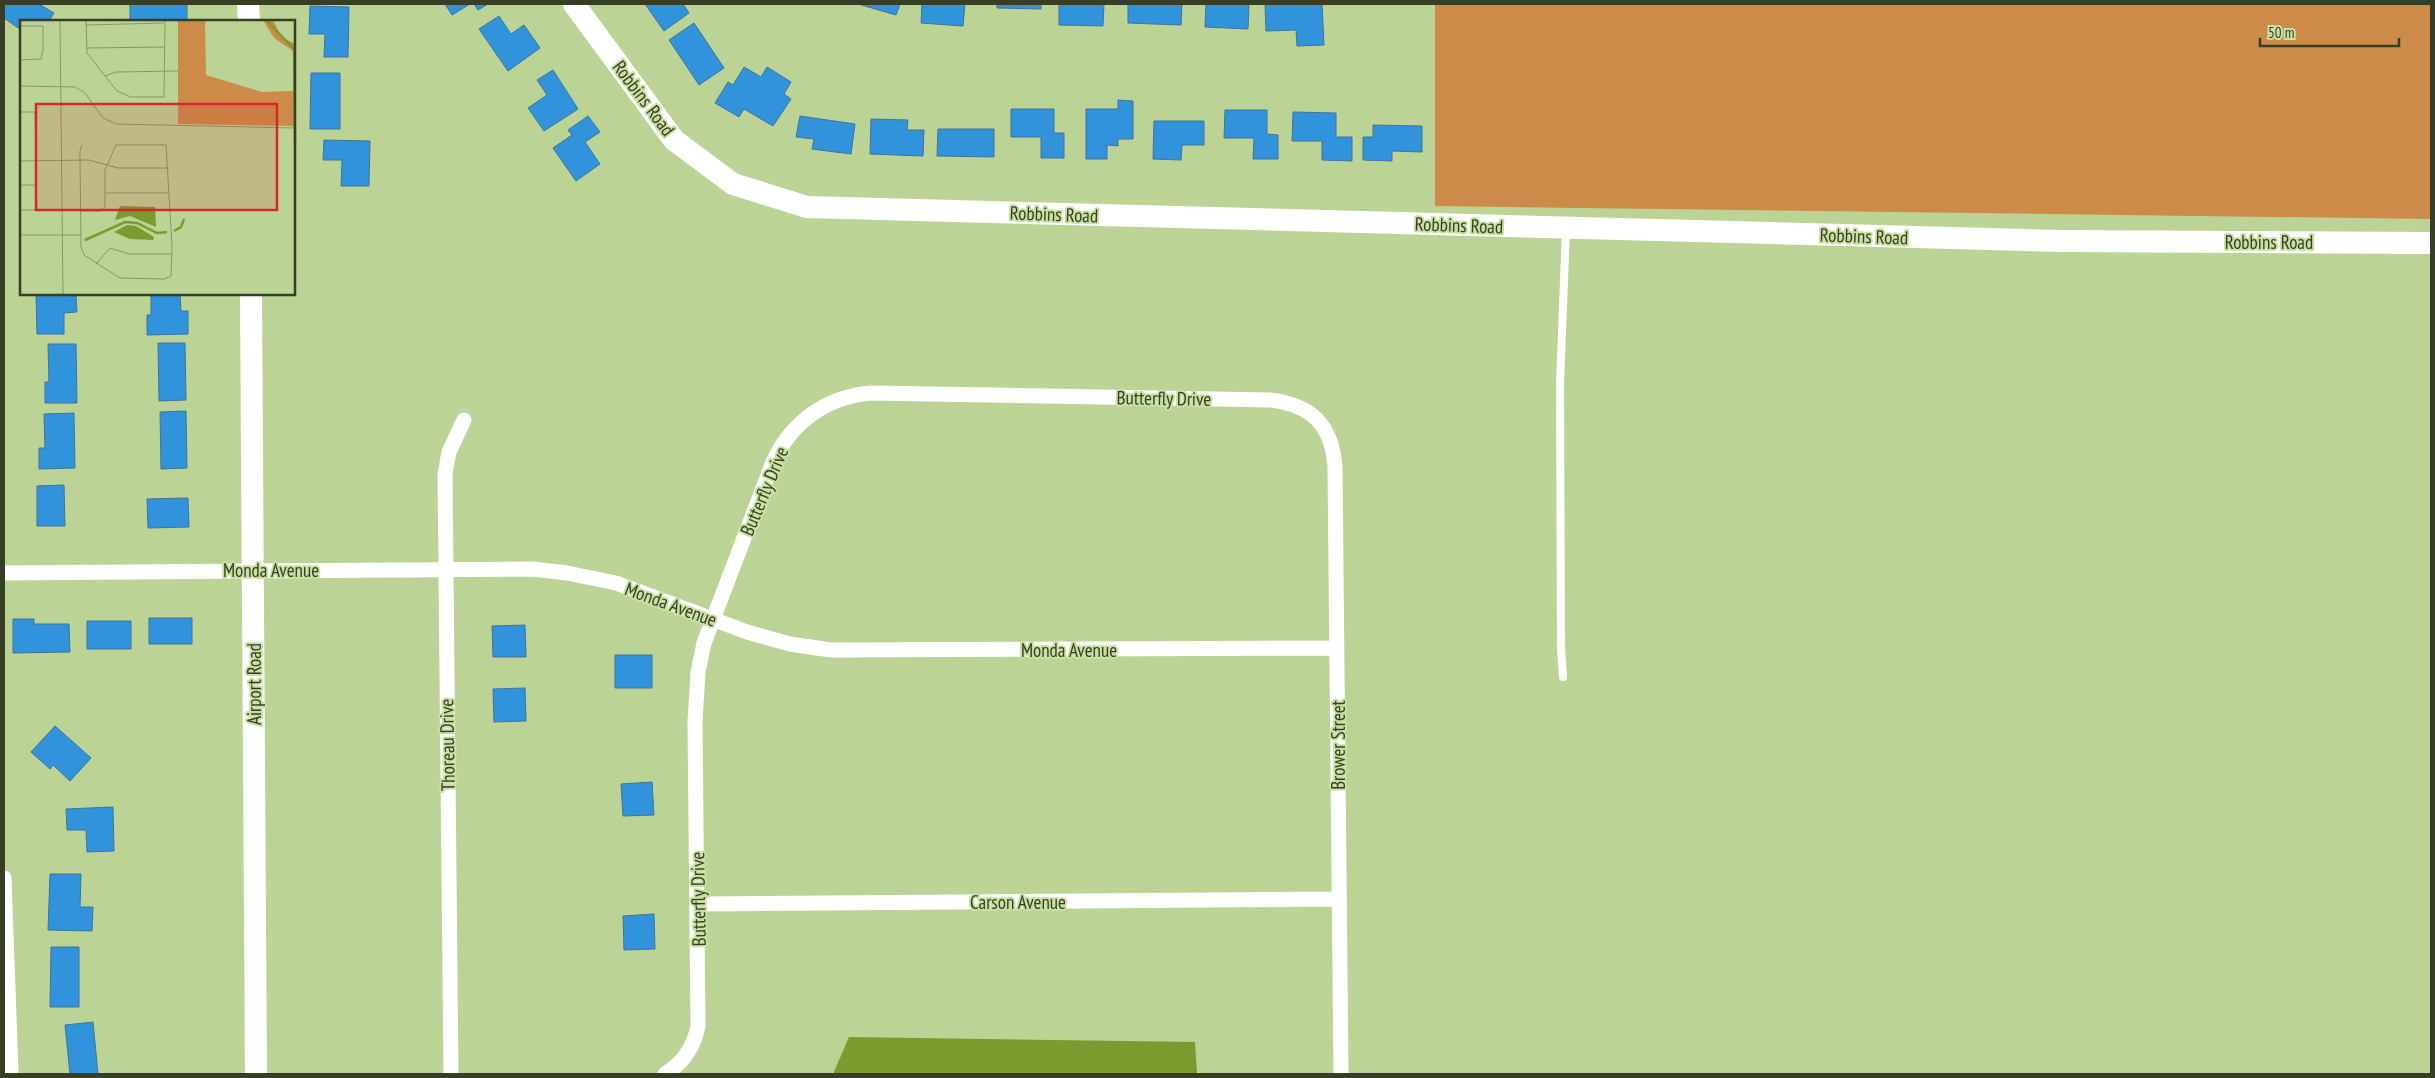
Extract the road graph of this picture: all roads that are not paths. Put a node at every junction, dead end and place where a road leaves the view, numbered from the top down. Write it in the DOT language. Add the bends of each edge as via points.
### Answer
graph roads {
  1 [pos="248,4"];
  2 [pos="574,4"];
  3 [pos="249,20"];
  4 [pos="1566,228"];
  5 [pos="2431,243"];
  6 [pos="251,295"];
  7 [pos="464,420"];
  8 [pos="1318,420"];
  9 [pos="254,570"];
  10 [pos="445,570"];
  11 [pos="4,573"];
  12 [pos="712,620"];
  13 [pos="1337,648"];
  14 [pos="1563,677"];
  15 [pos="4,878"];
  16 [pos="1339,899"];
  17 [pos="698,904"];
  18 [pos="7,1071"];
  19 [pos="256,1074"];
  20 [pos="451,1074"];
  21 [pos="665,1074"];
  22 [pos="1341,1074"];
  1 -- 3 [label="street"];
  2 -- 4 [label="street, Robbins Road" via="674,140 733,184 806,207"];
  4 -- 5 [label="street, Robbins Road" via="2063,241"];
  4 -- 14 [label="lane" via="1560,383"];
  6 -- 9 [label="street, Airport Road"];
  7 -- 10 [label="street, Thoreau Drive" via="447,461"];
  8 -- 12 [label="street, Butterfly Drive" via="1297,406 1270,400 872,393 839,399 805,419 782,444"];
  8 -- 13 [label="street, Brower Street" via="1328,435 1335,461"];
  9 -- 10 [label="street, Monda Avenue"];
  9 -- 11 [label="street, Monda Avenue"];
  9 -- 19 [label="street, Airport Road"];
  10 -- 12 [label="street, Monda Avenue" via="532,569 593,578 616,583"];
  10 -- 20 [label="street, Thoreau Drive"];
  12 -- 13 [label="street, Monda Avenue" via="778,641 844,651"];
  12 -- 17 [label="street, Butterfly Drive" via="700,656 696,701"];
  13 -- 16 [label="street, Brower Street"];
  15 -- 18 [label="street"];
  16 -- 17 [label="street, Carson Avenue"];
  16 -- 22 [label="street, Brower Street"];
  17 -- 21 [label="street, Butterfly Drive" via="699,1003 696,1033 685,1057"];
}
